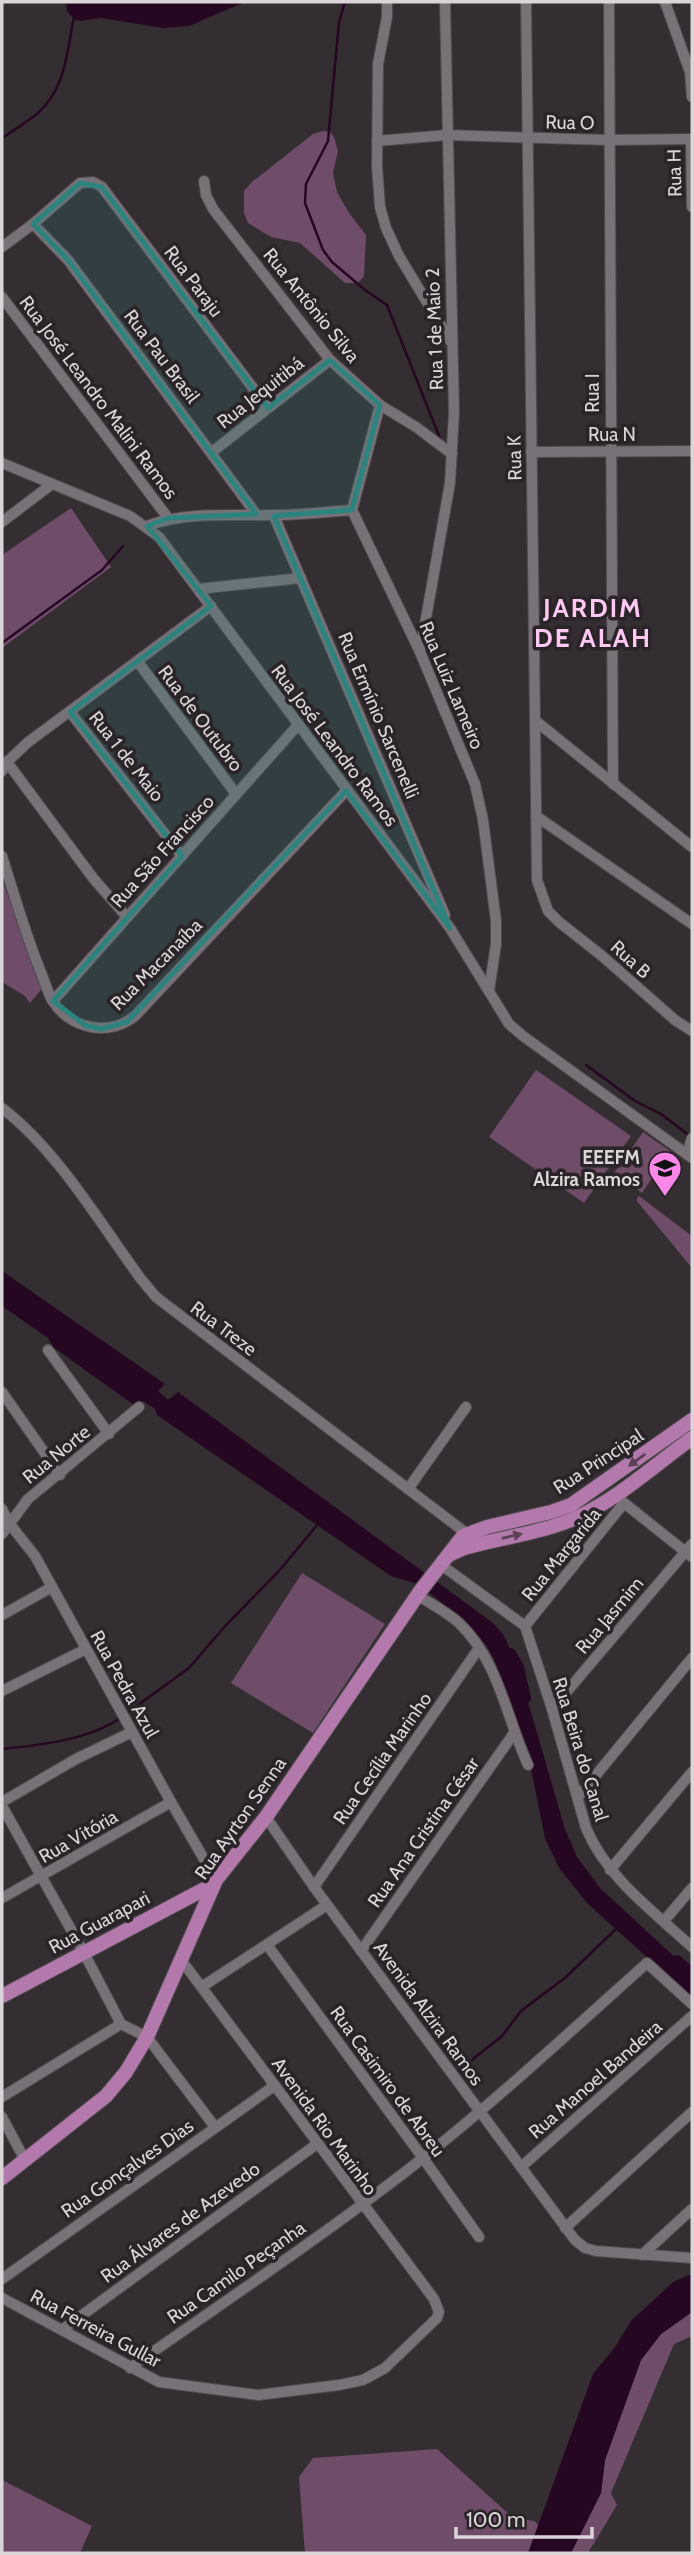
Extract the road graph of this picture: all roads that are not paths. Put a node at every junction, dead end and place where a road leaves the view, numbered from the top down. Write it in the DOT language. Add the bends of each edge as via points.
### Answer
graph roads {
  1 [pos="387,2"];
  2 [pos="445,2"];
  3 [pos="526,2"];
  4 [pos="609,2"];
  5 [pos="665,2"];
  6 [pos="691,70"];
  7 [pos="692,97"];
  8 [pos="447,135"];
  9 [pos="527,139"];
  10 [pos="692,139"];
  11 [pos="609,140"];
  12 [pos="377,141"];
  13 [pos="204,181"];
  14 [pos="692,207"];
  15 [pos="33,224"];
  16 [pos="2,247"];
  17 [pos="2,297"];
  18 [pos="452,344"];
  19 [pos="330,360"];
  20 [pos="380,405"];
  21 [pos="268,408"];
  22 [pos="692,451"];
  23 [pos="212,452"];
  24 [pos="531,452"];
  25 [pos="610,452"];
  26 [pos="453,454"];
  27 [pos="2,463"];
  28 [pos="52,484"];
  29 [pos="352,510"];
  30 [pos="256,514"];
  31 [pos="274,516"];
  32 [pos="168,518"];
  33 [pos="2,522"];
  34 [pos="147,526"];
  35 [pos="301,578"];
  36 [pos="198,589"];
  37 [pos="211,607"];
  38 [pos="420,652"];
  39 [pos="138,662"];
  40 [pos="69,712"];
  41 [pos="537,722"];
  42 [pos="298,725"];
  43 [pos="4,767"];
  44 [pos="613,784"];
  45 [pos="346,790"];
  46 [pos="236,794"];
  47 [pos="536,816"];
  48 [pos="692,848"];
  49 [pos="2,856"];
  50 [pos="182,856"];
  51 [pos="548,911"];
  52 [pos="127,917"];
  53 [pos="692,924"];
  54 [pos="450,928"];
  55 [pos="489,990"];
  56 [pos="53,1001"];
  57 [pos="692,1031"];
  58 [pos="2,1108"];
  59 [pos="692,1138"];
  60 [pos="690,1156"];
  61 [pos="48,1350"];
  62 [pos="2,1392"];
  63 [pos="466,1407"];
  64 [pos="139,1408"];
  65 [pos="692,1420"];
  66 [pos="109,1434"];
  67 [pos="692,1438"];
  68 [pos="60,1475"];
  69 [pos="408,1489"];
  70 [pos="619,1499"];
  71 [pos="2,1508"];
  72 [pos="9,1523"];
  73 [pos="2,1534"];
  74 [pos="470,1539"];
  75 [pos="690,1551"];
  76 [pos="441,1564"];
  77 [pos="52,1587"];
  78 [pos="419,1592"];
  79 [pos="2,1615"];
  80 [pos="525,1626"];
  81 [pos="479,1648"];
  82 [pos="86,1649"];
  83 [pos="692,1658"];
  84 [pos="2,1691"];
  85 [pos="552,1709"];
  86 [pos="132,1732"];
  87 [pos="514,1733"];
  88 [pos="528,1765"];
  89 [pos="692,1772"];
  90 [pos="578,1797"];
  91 [pos="170,1802"];
  92 [pos="2,1804"];
  93 [pos="266,1817"];
  94 [pos="610,1870"];
  95 [pos="41,1877"];
  96 [pos="215,1882"];
  97 [pos="314,1887"];
  98 [pos="692,1888"];
  99 [pos="2,1898"];
  100 [pos="327,1905"];
  101 [pos="664,1921"];
  102 [pos="268,1946"];
  103 [pos="692,1947"];
  104 [pos="83,1951"];
  105 [pos="361,1951"];
  106 [pos="182,1961"];
  107 [pos="203,1986"];
  108 [pos="2,1996"];
  109 [pos="692,2004"];
  110 [pos="692,2016"];
  111 [pos="121,2024"];
  112 [pos="147,2037"];
  113 [pos="274,2086"];
  114 [pos="2,2097"];
  115 [pos="479,2111"];
  116 [pos="692,2112"];
  117 [pos="2,2117"];
  118 [pos="215,2127"];
  119 [pos="317,2144"];
  120 [pos="423,2158"];
  121 [pos="25,2160"];
  122 [pos="521,2167"];
  123 [pos="2,2178"];
  124 [pos="361,2204"];
  125 [pos="692,2209"];
  126 [pos="565,2228"];
  127 [pos="479,2237"];
  128 [pos="642,2255"];
  129 [pos="692,2259"];
  130 [pos="2,2278"];
  131 [pos="2,2298"];
  132 [pos="439,2312"];
  133 [pos="62,2329"];
  134 [pos="130,2368"];
  1 -- 12 [label="street" via="378,64"];
  2 -- 8 [label="street, Rua 1 de Maio 2"];
  3 -- 9 [label="street, Rua K"];
  4 -- 11 [label="street, Rua I"];
  5 -- 6 [label="street"];
  6 -- 7 [label="street"];
  8 -- 9 [label="street, Rua O"];
  8 -- 12 [label="street, Rua O"];
  8 -- 18 [label="street, Rua 1 de Maio 2"];
  9 -- 11 [label="street, Rua O"];
  9 -- 24 [label="street, Rua K"];
  10 -- 11 [label="street, Rua O"];
  10 -- 14 [label="street, Rua H"];
  11 -- 25 [label="street, Rua I"];
  12 -- 18 [label="street" via="377,185 386,228"];
  13 -- 19 [label="street, Rua Antônio Silva" via="213,209"];
  15 -- 16 [label="street"];
  15 -- 21 [label="street, Rua Paraju" via="80,183 102,187"];
  15 -- 23 [label="street, Rua Pau Brasil" via="68,260"];
  17 -- 32 [label="street, Rua José Leandro Malini Ramos"];
  18 -- 26 [label="street, Rua 1 de Maio 2"];
  19 -- 20 [label="street, Rua Antônio Silva"];
  19 -- 21 [label="street, Rua Jequitibá"];
  20 -- 26 [label="street, Rua Antônio Silva"];
  20 -- 29 [label="street"];
  21 -- 23 [label="street, Rua Jequitibá"];
  22 -- 25 [label="street, Rua N"];
  23 -- 30 [label="street, Rua Pau Brasil"];
  24 -- 25 [label="street, Rua N"];
  24 -- 41 [label="street, Rua K"];
  25 -- 44 [label="street, Rua I"];
  26 -- 38 [label="street, Rua 1 de Maio 2"];
  27 -- 28 [label="street, Rua José Leandro Ramos"];
  28 -- 33 [label="street"];
  28 -- 34 [label="street, Rua José Leandro Ramos"];
  29 -- 31 [label="street"];
  29 -- 38 [label="street, Rua Luiz Lameiro"];
  30 -- 31 [label="street"];
  30 -- 32 [label="street"];
  31 -- 35 [label="street, Rua Ermínio Sarcenelli"];
  32 -- 34 [label="street"];
  34 -- 36 [label="street, Rua José Leandro Ramos"];
  35 -- 36 [label="street"];
  35 -- 54 [label="street, Rua Ermínio Sarcenelli"];
  36 -- 37 [label="street, Rua José Leandro Ramos"];
  37 -- 39 [label="street"];
  37 -- 42 [label="street, Rua José Leandro Ramos"];
  38 -- 55 [label="street, Rua Luiz Lameiro" via="480,802 496,921"];
  39 -- 40 [label="street"];
  39 -- 46 [label="street, Rua de Outubro"];
  40 -- 43 [label="street"];
  40 -- 50 [label="street, Rua 1 de Maio"];
  41 -- 44 [label="street"];
  41 -- 47 [label="street, Rua K"];
  42 -- 45 [label="street, Rua José Leandro Ramos"];
  42 -- 46 [label="street, Rua São Francisco"];
  43 -- 52 [label="street"];
  44 -- 48 [label="street"];
  45 -- 54 [label="street, Rua José Leandro Ramos"];
  45 -- 56 [label="street, Rua Macanaíba" via="127,1023 116,1028 86,1026"];
  46 -- 50 [label="street, Rua São Francisco"];
  47 -- 51 [label="street, Rua K" via="537,880"];
  47 -- 53 [label="street"];
  49 -- 56 [label="street, Rua Macanaíba"];
  50 -- 52 [label="street, Rua São Francisco"];
  51 -- 57 [label="street, Rua B"];
  52 -- 56 [label="street, Rua São Francisco"];
  54 -- 55 [label="street, Rua José Leandro Ramos"];
  55 -- 60 [label="street, Rua José Leandro Ramos" via="502,1015 523,1036"];
  58 -- 69 [label="street, Rua Treze" via="49,1153 156,1297"];
  59 -- 60 [label="street"];
  61 -- 66 [label="street"];
  62 -- 68 [label="street"];
  63 -- 69 [label="street"];
  64 -- 66 [label="street, Rua Norte"];
  65 -- 74 [label="main road, Rua Principal, one-way" via="571,1505"];
  66 -- 68 [label="street, Rua Norte"];
  67 -- 70 [label="main road, Rua Principal"];
  68 -- 72 [label="street, Rua Norte" via="28,1499"];
  69 -- 74 [label="street, Rua Treze"];
  74 -- 70 [label="main road, Rua Principal, one-way" via="574,1519"];
  70 -- 75 [label="street"];
  70 -- 80 [label="street, Rua Margarida"];
  71 -- 72 [label="street, Rua Pedra Azul"];
  72 -- 73 [label="street, Rua Norte"];
  72 -- 77 [label="street, Rua Pedra Azul"];
  74 -- 76 [label="main road, Rua Principal"];
  75 -- 85 [label="street, Rua Jasmim"];
  76 -- 78 [label="main road, Rua Ayrton Senna"];
  76 -- 80 [label="street"];
  77 -- 79 [label="street"];
  77 -- 82 [label="street, Rua Pedra Azul"];
  78 -- 81 [label="street" via="455,1620"];
  78 -- 93 [label="main road, Rua Ayrton Senna"];
  80 -- 85 [label="street, Rua Beira do Canal"];
  81 -- 87 [label="street" via="501,1691"];
  81 -- 97 [label="street, Rua Cecília Marinho"];
  82 -- 84 [label="street"];
  82 -- 86 [label="street, Rua Pedra Azul"];
  83 -- 90 [label="street"];
  85 -- 90 [label="street, Rua Beira do Canal"];
  86 -- 91 [label="street, Rua Pedra Azul"];
  86 -- 92 [label="street" via="76,1759"];
  87 -- 88 [label="street"];
  87 -- 105 [label="street, Rua Ana Cristina César"];
  89 -- 94 [label="street"];
  90 -- 94 [label="street, Rua Beira do Canal" via="594,1847"];
  91 -- 95 [label="street, Rua Vitória"];
  91 -- 96 [label="street, Rua Pedra Azul"];
  92 -- 95 [label="street"];
  93 -- 96 [label="main road, Rua Ayrton Senna"];
  93 -- 97 [label="street, Avenida Alzira Ramos"];
  94 -- 101 [label="street, Rua Beira do Canal"];
  95 -- 99 [label="street, Rua Vitória"];
  95 -- 104 [label="street"];
  96 -- 104 [label="main road, Rua Guarapari"];
  96 -- 106 [label="main road, Rua Ayrton Senna"];
  97 -- 100 [label="street, Avenida Alzira Ramos"];
  98 -- 101 [label="street"];
  100 -- 102 [label="street"];
  100 -- 105 [label="street, Avenida Alzira Ramos"];
  101 -- 103 [label="street, Rua Beira do Canal"];
  102 -- 107 [label="street"];
  102 -- 120 [label="street, Rua Casimiro de Abreu"];
  104 -- 108 [label="main road, Rua Guarapari"];
  104 -- 111 [label="street"];
  105 -- 115 [label="street, Avenida Alzira Ramos"];
  106 -- 107 [label="street, Avenida Rio Marinho"];
  106 -- 112 [label="main road, Rua Ayrton Senna"];
  107 -- 113 [label="street, Avenida Rio Marinho"];
  109 -- 115 [label="street, Rua Camilo Peçanha" via="647,1963"];
  110 -- 122 [label="street, Rua Manoel Bandeira"];
  111 -- 112 [label="street"];
  111 -- 114 [label="street"];
  112 -- 118 [label="street"];
  112 -- 121 [label="main road, Rua Ayrton Senna" via="106,2096"];
  113 -- 118 [label="street, Rua Gonçalves Dias"];
  113 -- 119 [label="street, Avenida Rio Marinho"];
  115 -- 120 [label="street, Rua Camilo Peçanha"];
  115 -- 122 [label="street, Avenida Alzira Ramos"];
  116 -- 126 [label="street"];
  117 -- 121 [label="street"];
  118 -- 130 [label="street, Rua Gonçalves Dias"];
  119 -- 124 [label="street, Avenida Rio Marinho"];
  119 -- 133 [label="street, Rua Álvares de Azevedo"];
  120 -- 124 [label="street, Rua Camilo Peçanha"];
  120 -- 127 [label="street, Rua Casimiro de Abreu"];
  121 -- 123 [label="main road, Rua Ayrton Senna"];
  122 -- 126 [label="street, Avenida Alzira Ramos"];
  124 -- 132 [label="street, Avenida Rio Marinho"];
  124 -- 134 [label="street, Rua Camilo Peçanha"];
  125 -- 128 [label="street"];
  126 -- 128 [label="street, Avenida Alzira Ramos" via="590,2250"];
  128 -- 129 [label="street, Avenida Alzira Ramos"];
  131 -- 133 [label="street, Rua Ferreira Gullar"];
  132 -- 134 [label="street, Rua Ferreira Gullar" via="432,2325 385,2368 351,2384 258,2395 166,2384"];
  133 -- 134 [label="street, Rua Ferreira Gullar"];
}
